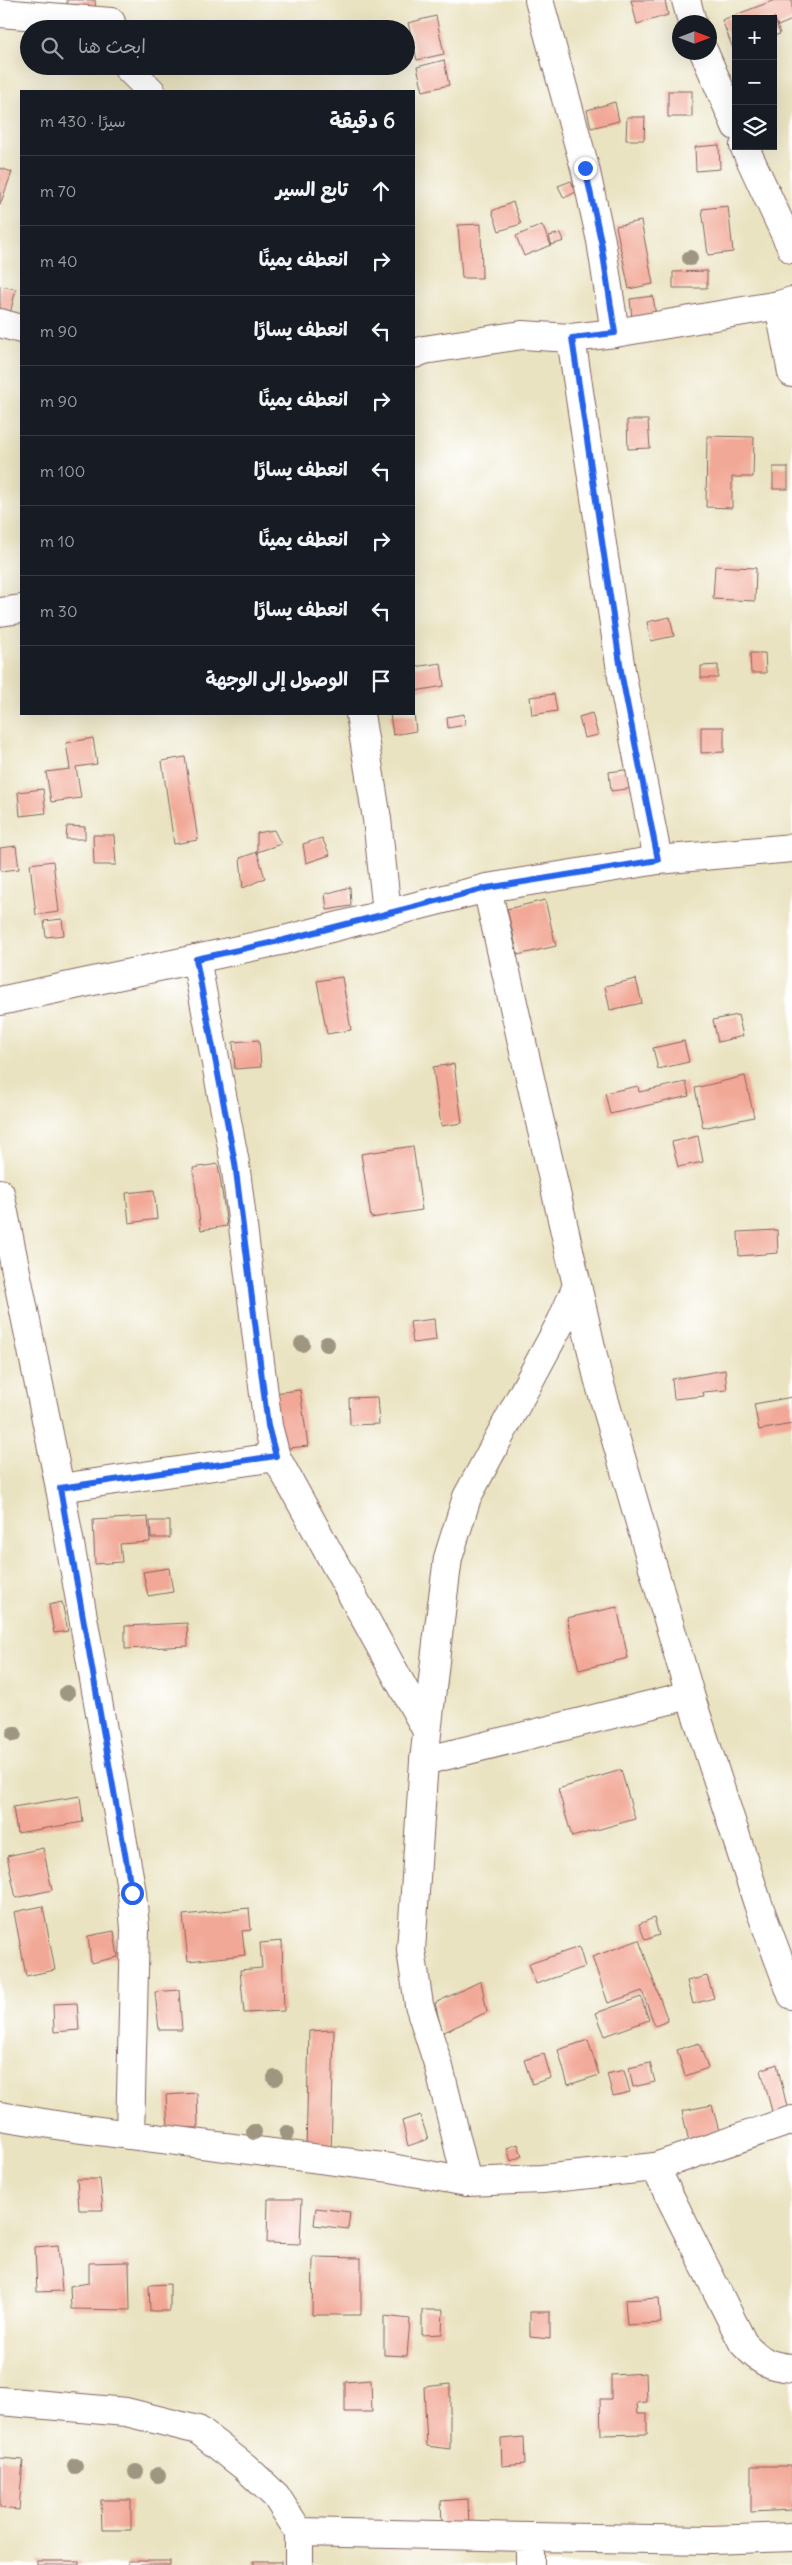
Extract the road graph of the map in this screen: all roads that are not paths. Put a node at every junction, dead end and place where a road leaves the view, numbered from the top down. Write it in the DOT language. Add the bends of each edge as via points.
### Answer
graph roads {
  1 [pos="539,0"];
  2 [pos="686,0"];
  3 [pos="0,12"];
  4 [pos="690,15"];
  5 [pos="112,17"];
  6 [pos="707,60"];
  7 [pos="135,75"];
  8 [pos="150,90"];
  9 [pos="732,117"];
  10 [pos="746,150"];
  11 [pos="792,249"];
  12 [pos="786,303"];
  13 [pos="0,323"];
  14 [pos="20,329"];
  15 [pos="615,333"];
  16 [pos="572,338"];
  17 [pos="415,354"];
  18 [pos="792,373"];
  19 [pos="20,609"];
  20 [pos="0,612"];
  21 [pos="360,715"];
  22 [pos="792,848"];
  23 [pos="658,860"];
  24 [pos="487,888"];
  25 [pos="387,914"];
  26 [pos="196,959"];
  27 [pos="0,1001"];
  28 [pos="0,1193"];
  29 [pos="577,1286"];
  30 [pos="276,1456"];
  31 [pos="60,1488"];
  32 [pos="690,1695"];
  33 [pos="427,1731"];
  34 [pos="424,1761"];
  35 [pos="792,1995"];
  36 [pos="0,2116"];
  37 [pos="792,2120"];
  38 [pos="130,2135"];
  39 [pos="654,2167"];
  40 [pos="467,2182"];
  41 [pos="792,2368"];
  42 [pos="0,2401"];
  43 [pos="299,2532"];
  44 [pos="530,2537"];
  45 [pos="792,2537"];
  46 [pos="299,2565"];
  47 [pos="530,2565"];
  1 -- 15 [label="street" via="585,168 601,241"];
  2 -- 4 [label="street"];
  3 -- 5 [label="street"];
  6 -- 9 [label="street"];
  7 -- 8 [label="street"];
  10 -- 11 [label="street"];
  12 -- 15 [label="street"];
  12 -- 18 [label="street"];
  13 -- 14 [label="street"];
  15 -- 16 [label="street"];
  16 -- 17 [label="street" via="522,335"];
  16 -- 23 [label="street" via="622,677"];
  19 -- 20 [label="street"];
  21 -- 25 [label="street" via="377,820"];
  22 -- 23 [label="street"];
  23 -- 24 [label="street"];
  24 -- 25 [label="street"];
  24 -- 29 [label="street"];
  25 -- 26 [label="street"];
  26 -- 27 [label="street"];
  26 -- 30 [label="street" via="235,1163 268,1426"];
  28 -- 31 [label="street"];
  29 -- 32 [label="street" via="598,1378"];
  29 -- 33 [label="street" via="467,1496 448,1558"];
  30 -- 31 [label="street"];
  30 -- 33 [label="street"];
  31 -- 38 [label="street" via="132,1893 135,1929"];
  32 -- 34 [label="street"];
  32 -- 35 [label="street" via="758,1904"];
  33 -- 34 [label="street"];
  34 -- 40 [label="street" via="411,1950 419,2005 439,2067"];
  36 -- 38 [label="street"];
  37 -- 39 [label="street"];
  38 -- 40 [label="street" via="391,2168"];
  39 -- 40 [label="street" via="542,2180"];
  39 -- 41 [label="street" via="743,2343 758,2359 772,2366"];
  42 -- 43 [label="street" via="126,2412 198,2430 276,2496"];
  43 -- 44 [label="street"];
  43 -- 46 [label="street"];
  44 -- 45 [label="street" via="712,2540"];
  44 -- 47 [label="street"];
}
